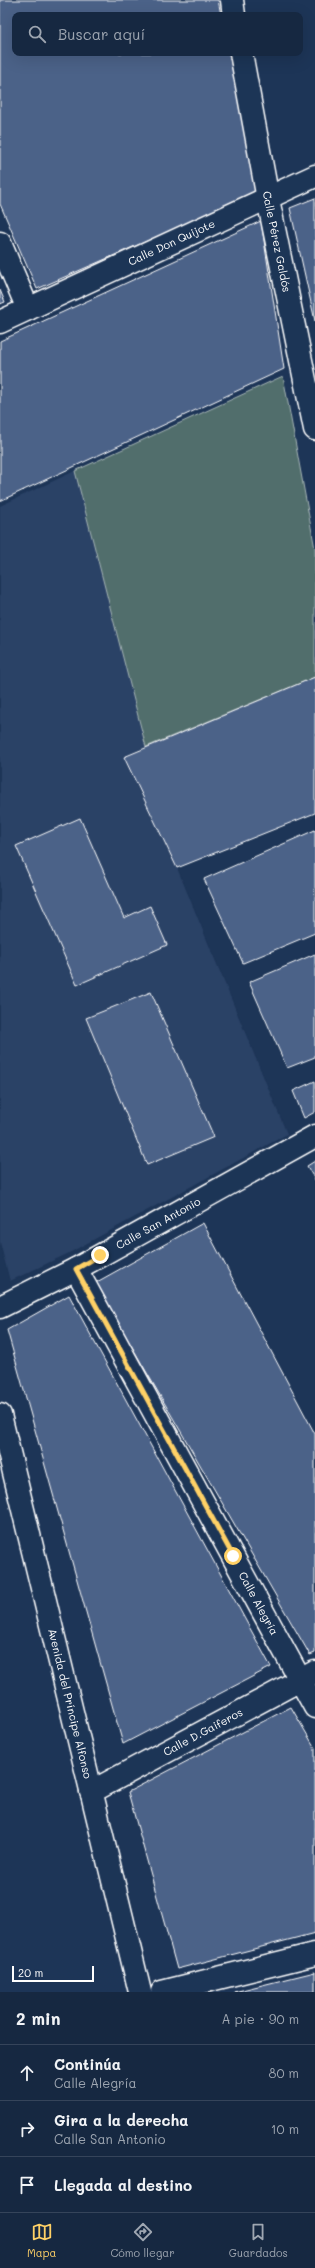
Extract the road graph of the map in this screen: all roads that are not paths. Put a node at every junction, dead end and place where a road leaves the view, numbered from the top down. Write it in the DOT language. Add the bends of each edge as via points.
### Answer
graph roads {
  1 [pos="232,0"];
  2 [pos="234,12"];
  3 [pos="242,56"];
  4 [pos="315,176"];
  5 [pos="268,199"];
  6 [pos="0,243"];
  7 [pos="28,309"];
  8 [pos="0,322"];
  9 [pos="315,429"];
  10 [pos="315,1136"];
  11 [pos="76,1269"];
  12 [pos="0,1308"];
  13 [pos="0,1415"];
  14 [pos="307,1676"];
  15 [pos="315,1707"];
  16 [pos="91,1792"];
  17 [pos="315,1954"];
  18 [pos="140,1992"];
  19 [pos="162,1992"];
  1 -- 2 [label="street"];
  3 -- 5 [label="street, Calle Pérez Galdós"];
  4 -- 5 [label="street, Calle Don Quijote"];
  5 -- 7 [label="street, Calle Don Quijote"];
  5 -- 9 [label="street, Calle Pérez Galdós"];
  6 -- 7 [label="street"];
  7 -- 8 [label="street, Calle Don Quijote"];
  10 -- 11 [label="street, Calle San Antonio"];
  11 -- 12 [label="street, Calle San Antonio"];
  11 -- 14 [label="street, Calle Alegría"];
  13 -- 16 [label="street, Avenida del Príncipe Alfonso"];
  14 -- 15 [label="street, Calle Alegría"];
  14 -- 16 [label="street, Calle D.Gaiferos"];
  16 -- 18 [label="street, Avenida del Príncipe Alfonso"];
  17 -- 19 [label="street"];
}
